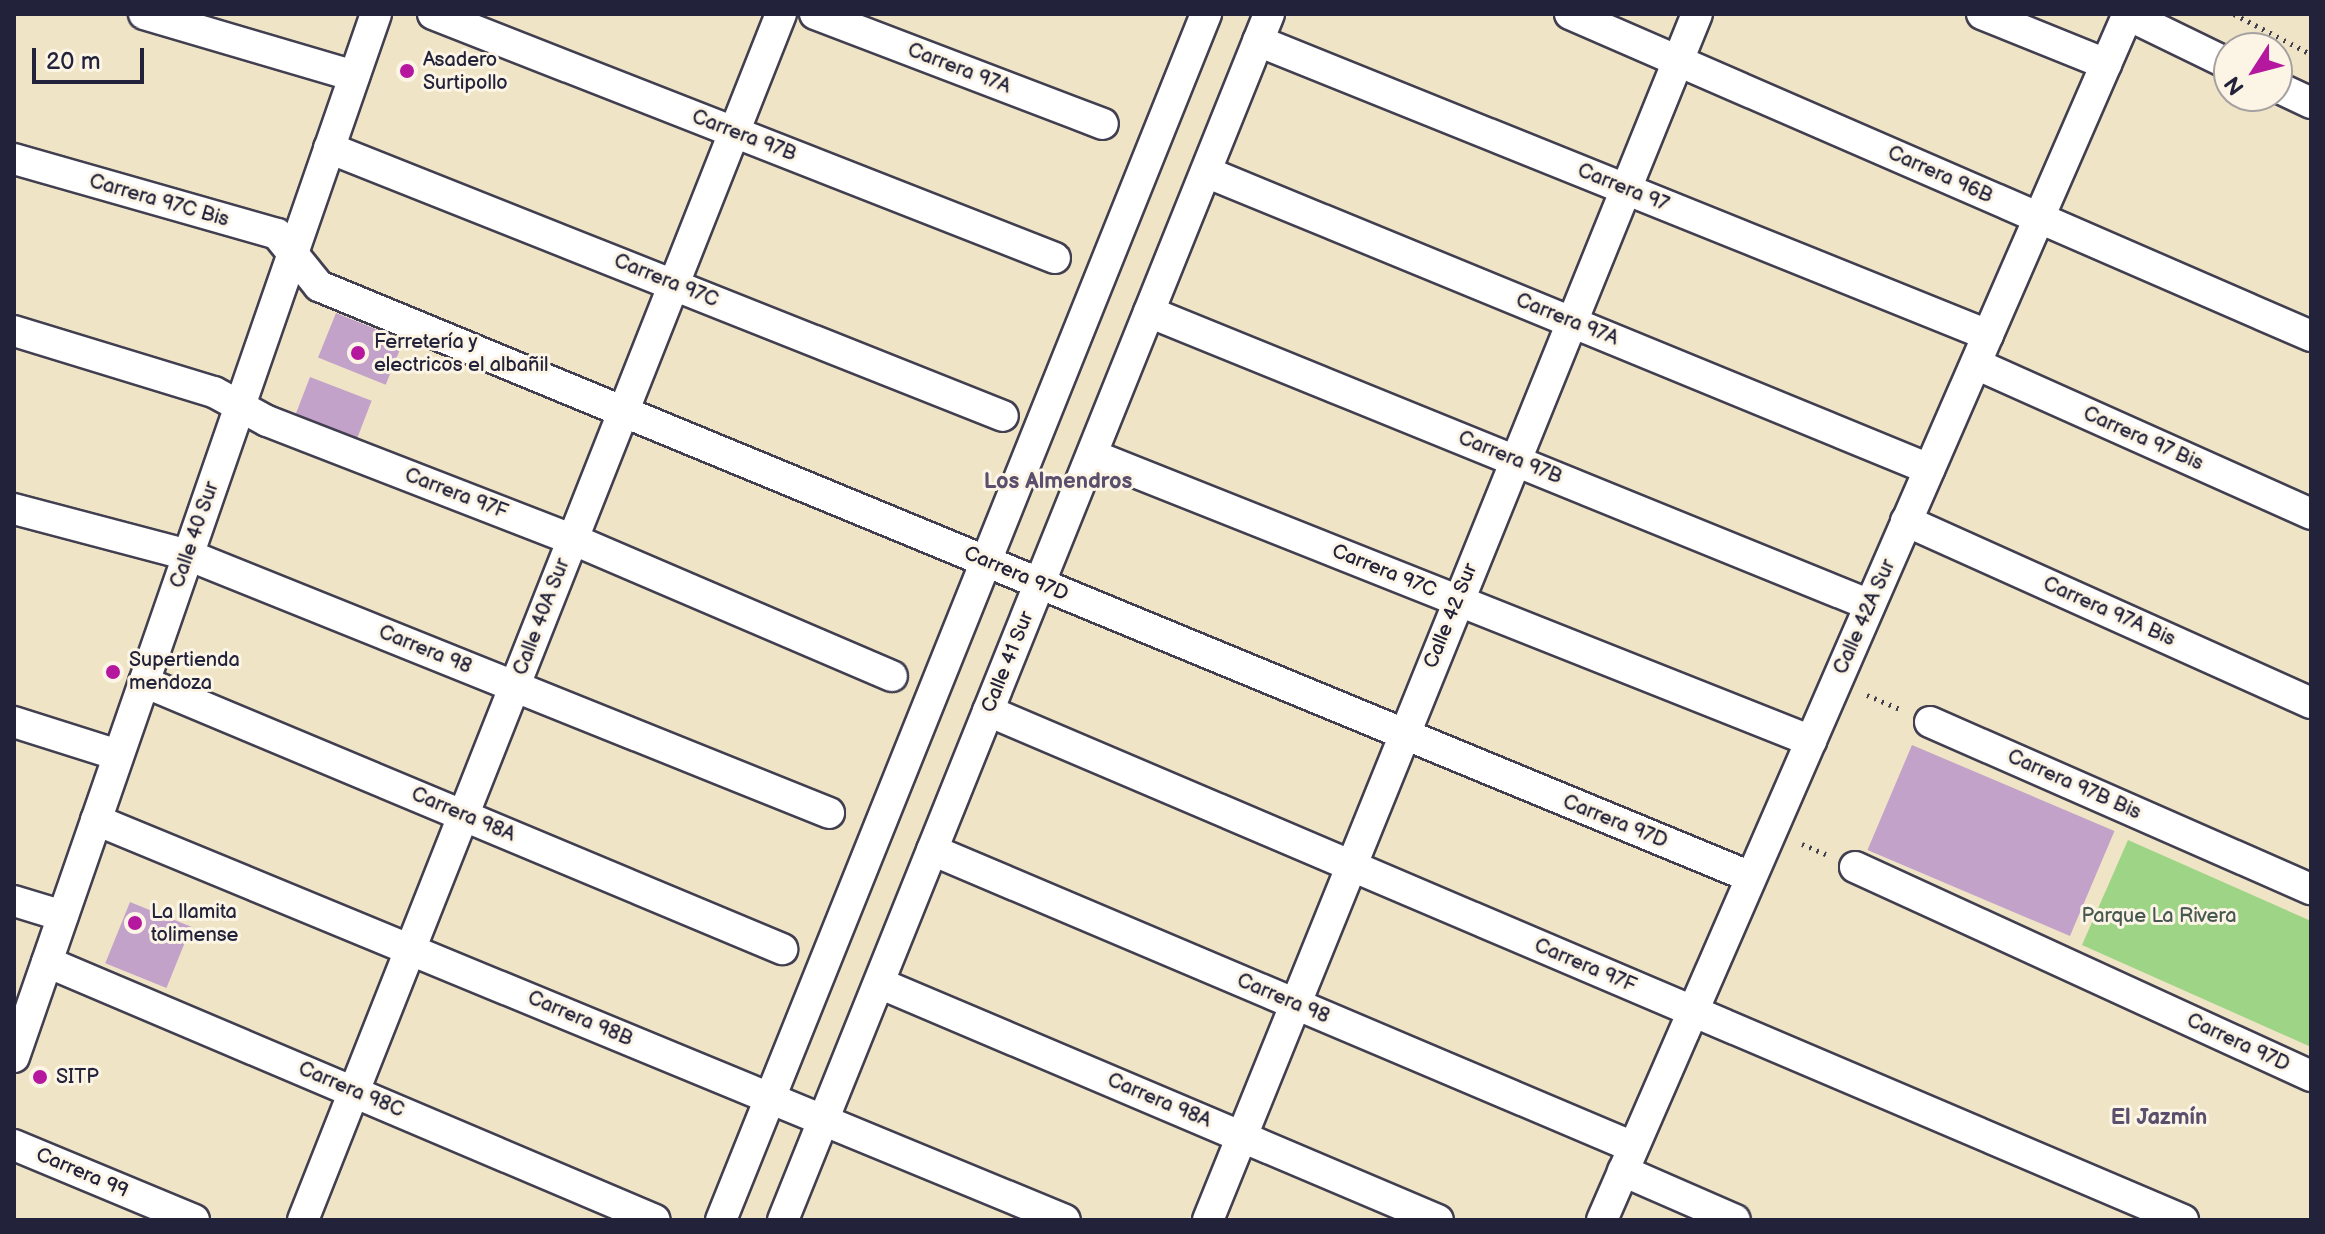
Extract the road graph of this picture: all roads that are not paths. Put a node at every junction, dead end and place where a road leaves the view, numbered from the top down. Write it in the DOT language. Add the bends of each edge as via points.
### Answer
graph roads {
  1 [pos="144,14"];
  2 [pos="376,14"];
  3 [pos="433,14"];
  4 [pos="781,14"];
  5 [pos="815,14"];
  6 [pos="1206,14"];
  7 [pos="1570,14"];
  8 [pos="1697,14"];
  9 [pos="1982,14"];
  10 [pos="2128,14"];
  11 [pos="1264,28"];
  12 [pos="2213,56"];
  13 [pos="1677,61"];
  14 [pos="2106,64"];
  15 [pos="354,76"];
  16 [pos="1103,124"];
  17 [pos="731,131"];
  18 [pos="329,148"];
  19 [pos="14,159"];
  20 [pos="1206,172"];
  21 [pos="1625,189"];
  22 [pos="2039,218"];
  23 [pos="291,257"];
  24 [pos="1055,258"];
  25 [pos="671,283"];
  26 [pos="1149,312"];
  27 [pos="1571,322"];
  28 [pos="14,331"];
  29 [pos="1988,335"];
  30 [pos="2311,336"];
  31 [pos="1976,364"];
  32 [pos="239,406"];
  33 [pos="622,410"];
  34 [pos="1003,416"];
  35 [pos="1092,455"];
  36 [pos="1515,460"];
  37 [pos="1929,469"];
  38 [pos="14,509"];
  39 [pos="2311,514"];
  40 [pos="1906,521"];
  41 [pos="572,539"];
  42 [pos="188,555"];
  43 [pos="986,562"];
  44 [pos="1040,584"];
  45 [pos="1457,600"];
  46 [pos="1870,605"];
  47 [pos="892,676"];
  48 [pos="144,682"];
  49 [pos="516,687"];
  50 [pos="2311,703"];
  51 [pos="988,711"];
  52 [pos="14,722"];
  53 [pos="1930,722"];
  54 [pos="1403,734"];
  55 [pos="1811,741"];
  56 [pos="118,755"];
  57 [pos="829,813"];
  58 [pos="466,817"];
  59 [pos="96,820"];
  60 [pos="932,850"];
  61 [pos="1351,866"];
  62 [pos="1855,867"];
  63 [pos="1751,877"];
  64 [pos="2311,889"];
  65 [pos="14,901"];
  66 [pos="63,916"];
  67 [pos="782,949"];
  68 [pos="413,950"];
  69 [pos="47,962"];
  70 [pos="879,983"];
  71 [pos="1296,1005"];
  72 [pos="1692,1011"];
  73 [pos="14,1057"];
  74 [pos="2311,1076"];
  75 [pos="355,1091"];
  76 [pos="770,1098"];
  77 [pos="823,1120"];
  78 [pos="1242,1137"];
  79 [pos="14,1145"];
  80 [pos="1628,1159"];
  81 [pos="194,1220"];
  82 [pos="303,1220"];
  83 [pos="655,1220"];
  84 [pos="721,1220"];
  85 [pos="783,1220"];
  86 [pos="1065,1220"];
  87 [pos="1208,1220"];
  88 [pos="1438,1220"];
  89 [pos="1602,1220"];
  90 [pos="1735,1220"];
  91 [pos="2183,1220"];
  1 -- 15 [label="street"];
  2 -- 15 [label="street, Calle 40 Sur"];
  3 -- 17 [label="street, Carrera 97B"];
  4 -- 17 [label="street, Calle 40A Sur"];
  5 -- 16 [label="street, Carrera 97A"];
  6 -- 43 [label="street"];
  7 -- 13 [label="street, Carrera 96B"];
  8 -- 13 [label="street, Calle 42 Sur"];
  9 -- 14 [label="street"];
  10 -- 12 [label="street"];
  10 -- 14 [label="street, Calle 42A Sur"];
  11 -- 20 [label="street, Calle 41 Sur"];
  11 -- 21 [label="street, Carrera 97"];
  13 -- 21 [label="street, Calle 42 Sur"];
  13 -- 22 [label="street, Carrera 96B"];
  14 -- 22 [label="street, Calle 42A Sur"];
  15 -- 18 [label="street, Calle 40 Sur"];
  17 -- 24 [label="street, Carrera 97B"];
  17 -- 25 [label="street, Calle 40A Sur"];
  18 -- 23 [label="street, Calle 40 Sur"];
  18 -- 25 [label="street, Carrera 97C"];
  19 -- 23 [label="street, Carrera 97C Bis" via="277,234"];
  20 -- 26 [label="street, Calle 41 Sur"];
  20 -- 27 [label="street, Carrera 97A"];
  21 -- 27 [label="street, Calle 42 Sur"];
  21 -- 29 [label="street, Carrera 97"];
  22 -- 29 [label="street, Calle 42A Sur"];
  22 -- 30 [label="street, Carrera 96B"];
  23 -- 32 [label="street, Calle 40 Sur"];
  23 -- 33 [label="street, Carrera 97D" via="319,286"];
  25 -- 33 [label="street, Calle 40A Sur"];
  25 -- 34 [label="street, Carrera 97C"];
  26 -- 35 [label="street, Calle 41 Sur"];
  26 -- 36 [label="street, Carrera 97B"];
  27 -- 36 [label="street, Calle 42 Sur"];
  27 -- 37 [label="street, Carrera 97A"];
  28 -- 32 [label="street, Carrera 97F" via="214,392"];
  29 -- 31 [label="street, Calle 42A Sur"];
  31 -- 37 [label="street, Calle 42A Sur"];
  31 -- 39 [label="street, Carrera 97 Bis"];
  32 -- 41 [label="street, Carrera 97F"];
  32 -- 42 [label="street, Calle 40 Sur"];
  33 -- 41 [label="street, Calle 40A Sur"];
  33 -- 43 [label="street, Carrera 97D"];
  35 -- 44 [label="street, Calle 41 Sur"];
  35 -- 45 [label="street, Carrera 97C"];
  36 -- 45 [label="street, Calle 42 Sur"];
  36 -- 46 [label="street, Carrera 97B"];
  37 -- 40 [label="street, Calle 42A Sur"];
  38 -- 42 [label="street, Carrera 98"];
  40 -- 46 [label="street, Calle 42A Sur"];
  40 -- 50 [label="street, Carrera 97A Bis"];
  41 -- 47 [label="street, Carrera 97F"];
  41 -- 49 [label="street, Calle 40A Sur"];
  42 -- 48 [label="street, Calle 40 Sur"];
  42 -- 49 [label="street, Carrera 98"];
  43 -- 44 [label="street, Carrera 97D"];
  43 -- 76 [label="street"];
  44 -- 51 [label="street, Calle 41 Sur"];
  44 -- 54 [label="street, Carrera 97D"];
  45 -- 54 [label="street, Calle 42 Sur"];
  45 -- 55 [label="street, Carrera 97C"];
  46 -- 55 [label="street, Calle 42A Sur"];
  48 -- 56 [label="street, Calle 40 Sur"];
  48 -- 58 [label="street, Carrera 98A"];
  49 -- 57 [label="street, Carrera 98"];
  49 -- 58 [label="street, Calle 40A Sur"];
  51 -- 60 [label="street, Calle 41 Sur"];
  51 -- 61 [label="street, Carrera 97F"];
  52 -- 56 [label="street"];
  53 -- 64 [label="street, Carrera 97B Bis"];
  54 -- 61 [label="street, Calle 42 Sur"];
  54 -- 63 [label="street, Carrera 97D"];
  55 -- 63 [label="street, Calle 42A Sur"];
  56 -- 59 [label="street, Calle 40 Sur"];
  58 -- 67 [label="street, Carrera 98A"];
  58 -- 68 [label="street, Calle 40A Sur"];
  59 -- 66 [label="street, Calle 40 Sur"];
  59 -- 68 [label="street, Carrera 98B"];
  60 -- 70 [label="street, Calle 41 Sur"];
  60 -- 71 [label="street, Carrera 98"];
  61 -- 71 [label="street, Calle 42 Sur"];
  61 -- 72 [label="street, Carrera 97F"];
  62 -- 74 [label="street, Carrera 97D"];
  63 -- 72 [label="street, Calle 42A Sur"];
  65 -- 66 [label="street"];
  66 -- 69 [label="street, Calle 40 Sur"];
  68 -- 75 [label="street, Calle 40A Sur"];
  68 -- 76 [label="street, Carrera 98B"];
  69 -- 73 [label="street, Calle 40 Sur"];
  69 -- 75 [label="street, Carrera 98C"];
  70 -- 77 [label="street, Calle 41 Sur"];
  70 -- 78 [label="street, Carrera 98A"];
  71 -- 78 [label="street, Calle 42 Sur"];
  71 -- 80 [label="street, Carrera 98"];
  72 -- 80 [label="street, Calle 42A Sur"];
  72 -- 91 [label="street, Carrera 97F"];
  75 -- 82 [label="street, Calle 40A Sur"];
  75 -- 83 [label="street, Carrera 98C"];
  76 -- 77 [label="street, Carrera 98B"];
  76 -- 84 [label="street"];
  77 -- 85 [label="street, Calle 41 Sur"];
  77 -- 86 [label="street, Carrera 98B"];
  78 -- 87 [label="street, Calle 42 Sur"];
  78 -- 88 [label="street, Carrera 98A"];
  79 -- 81 [label="street, Carrera 99"];
  80 -- 89 [label="street, Calle 42A Sur"];
  80 -- 90 [label="street, Carrera 98"];
}
